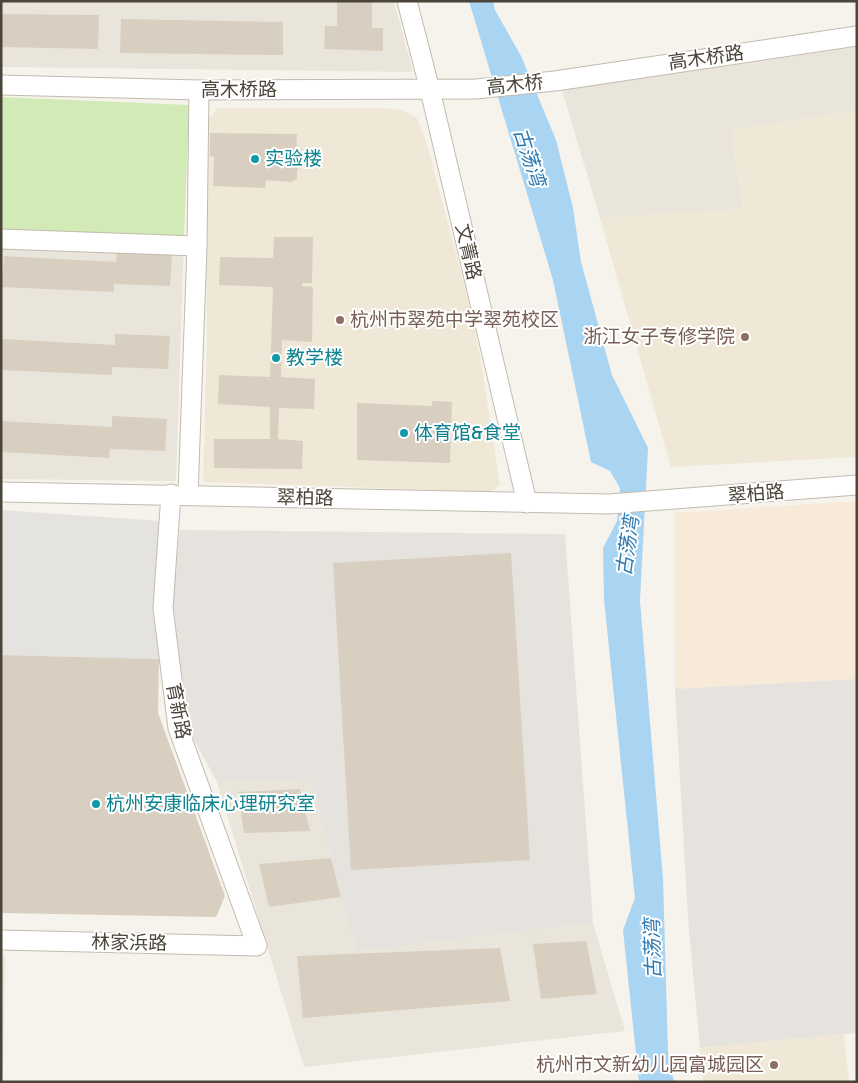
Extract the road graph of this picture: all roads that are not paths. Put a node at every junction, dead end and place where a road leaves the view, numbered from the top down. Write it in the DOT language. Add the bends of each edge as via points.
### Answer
graph roads {
  1 [pos="407,1"];
  2 [pos="857,36"];
  3 [pos="555,81"];
  4 [pos="1,85"];
  5 [pos="476,89"];
  6 [pos="199,90"];
  7 [pos="430,90"];
  8 [pos="1,239"];
  9 [pos="197,246"];
  10 [pos="857,486"];
  11 [pos="1,492"];
  12 [pos="179,495"];
  13 [pos="527,503"];
  14 [pos="1,940"];
  15 [pos="257,946"];
  1 -- 7 [label="street, 文菁路"];
  2 -- 3 [label="street, 高木桥路"];
  3 -- 5 [label="street, 高木桥"];
  4 -- 6 [label="street, 高木桥路"];
  5 -- 7 [label="street, 高木桥路"];
  6 -- 7 [label="street, 高木桥路"];
  6 -- 9 [label="street, 育新路"];
  7 -- 13 [label="street, 文菁路"];
  8 -- 9 [label="street"];
  9 -- 12 [label="street, 育新路"];
  10 -- 13 [label="street, 翠柏路" via="608,504"];
  11 -- 12 [label="street, 翠柏路"];
  12 -- 13 [label="street, 翠柏路"];
  12 -- 15 [label="street, 育新路" via="163,608 178,728"];
  14 -- 15 [label="street, 林家浜路"];
}
